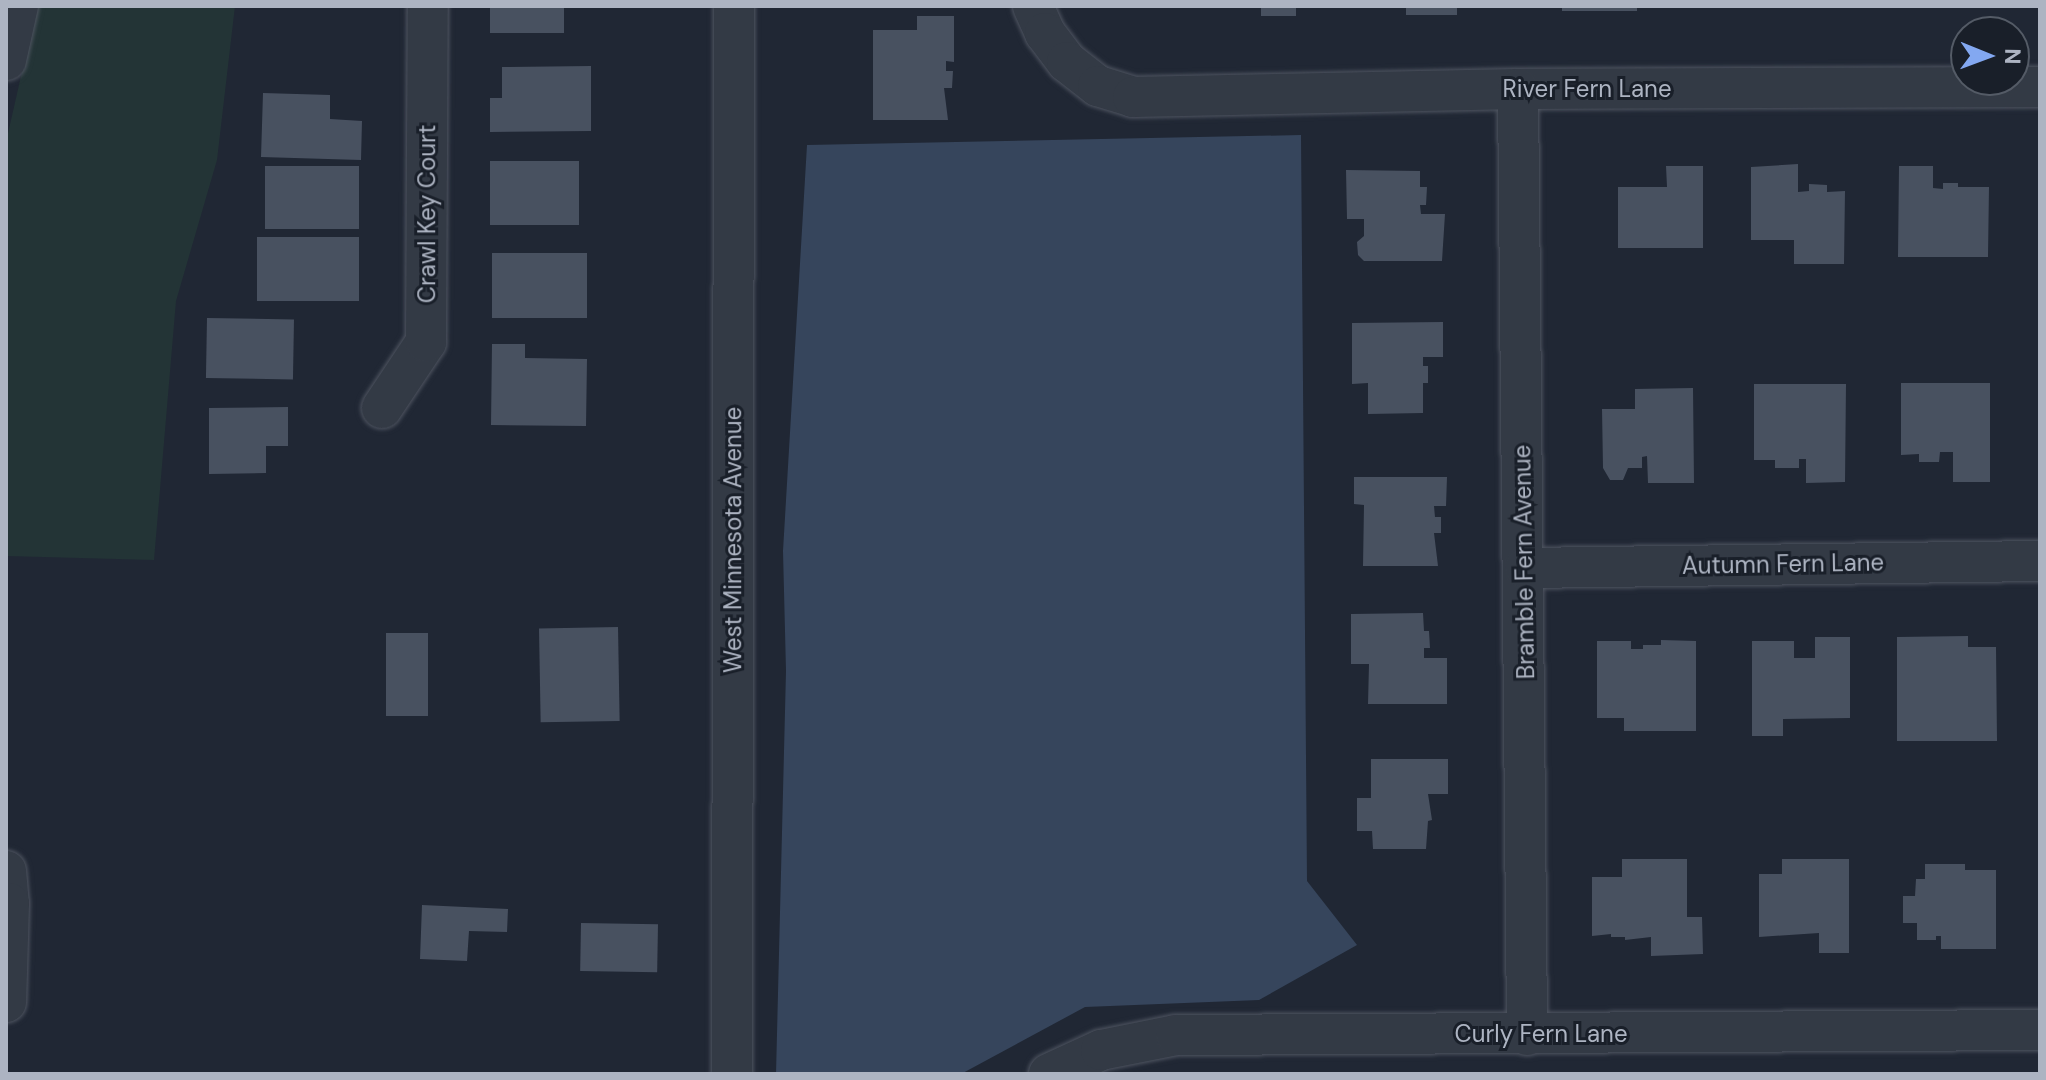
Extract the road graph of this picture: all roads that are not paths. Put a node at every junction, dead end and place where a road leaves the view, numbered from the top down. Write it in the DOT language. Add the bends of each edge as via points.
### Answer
graph roads {
  1 [pos="18,6"];
  2 [pos="428,6"];
  3 [pos="734,6"];
  4 [pos="1033,6"];
  5 [pos="6,60"];
  6 [pos="2040,87"];
  7 [pos="1518,89"];
  8 [pos="382,408"];
  9 [pos="2040,561"];
  10 [pos="1525,568"];
  11 [pos="6,871"];
  12 [pos="6,1002"];
  13 [pos="2040,1030"];
  14 [pos="1527,1035"];
  15 [pos="732,1074"];
  16 [pos="1049,1074"];
  1 -- 5 [label="street"];
  2 -- 8 [label="street, Crawl Key Court" via="426,342"];
  3 -- 15 [label="street, West Minnesota Avenue"];
  4 -- 7 [label="street, River Fern Lane" via="1067,62 1098,86 1133,97"];
  6 -- 7 [label="street, River Fern Lane"];
  7 -- 10 [label="street, Bramble Fern Avenue"];
  9 -- 10 [label="street, Autumn Fern Lane"];
  10 -- 14 [label="street, Bramble Fern Avenue"];
  11 -- 12 [label="street"];
  13 -- 14 [label="street, Curly Fern Lane"];
  14 -- 16 [label="street, Curly Fern Lane" via="1176,1035 1101,1050"];
}
